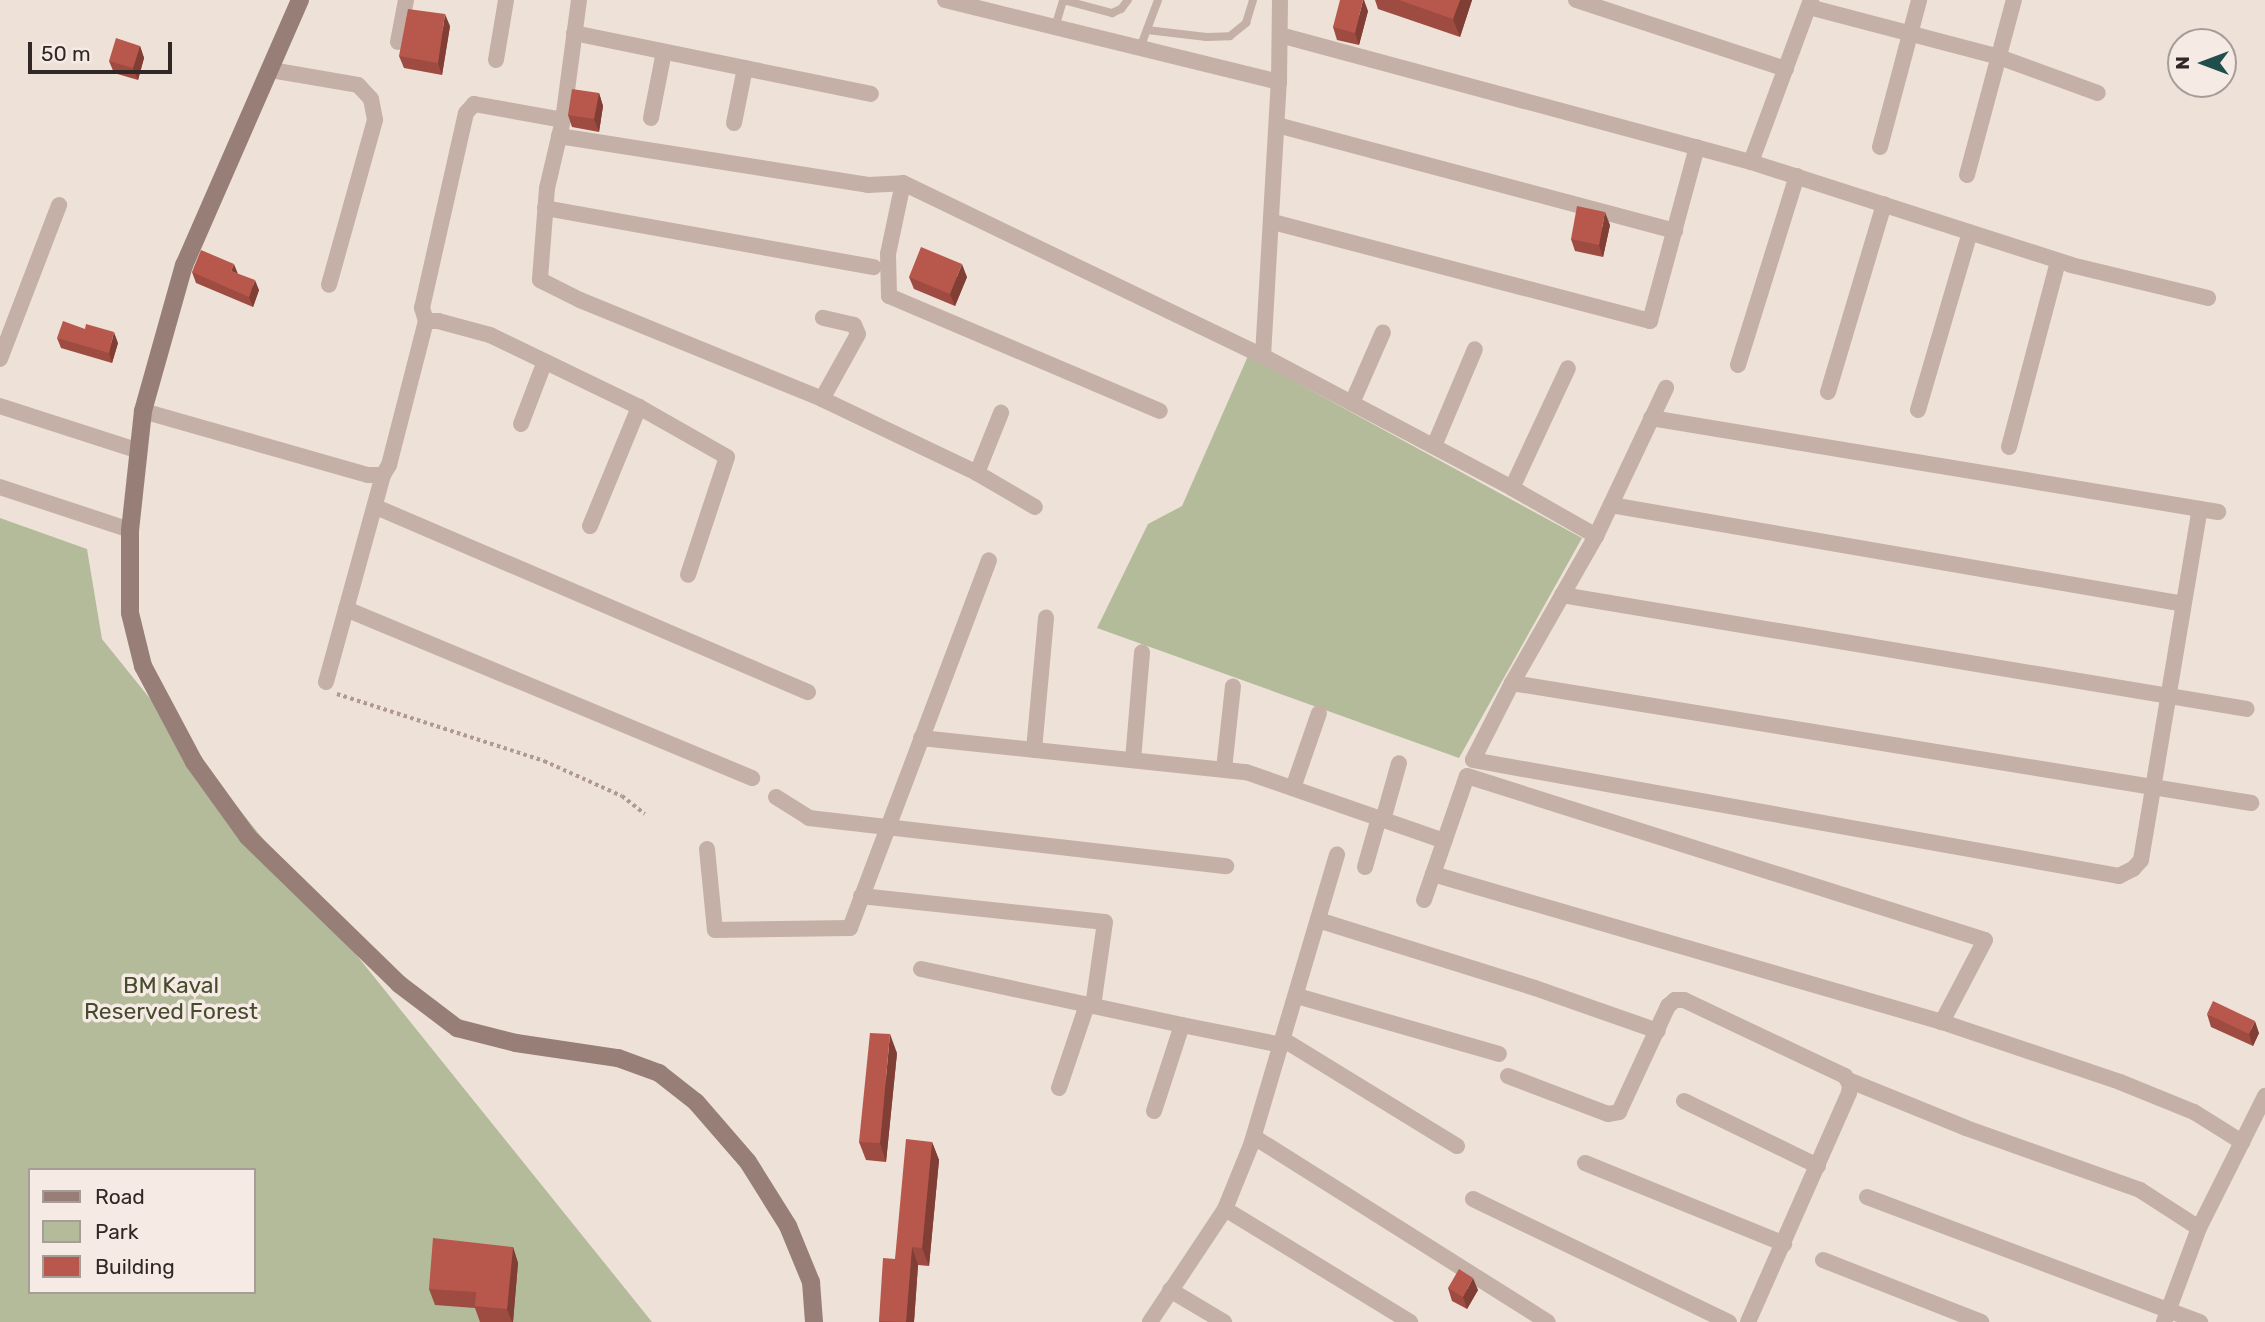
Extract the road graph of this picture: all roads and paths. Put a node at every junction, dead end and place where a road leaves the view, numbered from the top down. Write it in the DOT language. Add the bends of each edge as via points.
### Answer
graph roads {
  1 [pos="300,0"];
  2 [pos="406,0"];
  3 [pos="506,0"];
  4 [pos="579,0"];
  5 [pos="945,0"];
  6 [pos="1063,0"];
  7 [pos="1128,0"];
  8 [pos="1158,0"];
  9 [pos="1253,0"];
  10 [pos="1280,0"];
  11 [pos="1576,0"];
  12 [pos="1919,0"];
  13 [pos="2014,0"];
  14 [pos="1810,4"];
  15 [pos="1055,27"];
  16 [pos="1147,30"];
  17 [pos="574,33"];
  18 [pos="1910,34"];
  19 [pos="1280,35"];
  20 [pos="397,42"];
  21 [pos="1140,48"];
  22 [pos="664,52"];
  23 [pos="1998,57"];
  24 [pos="496,60"];
  25 [pos="745,68"];
  26 [pos="1786,69"];
  27 [pos="271,70"];
  28 [pos="1279,82"];
  29 [pos="2098,93"];
  30 [pos="871,94"];
  31 [pos="651,118"];
  32 [pos="563,120"];
  33 [pos="734,123"];
  34 [pos="1278,125"];
  35 [pos="559,136"];
  36 [pos="1697,147"];
  37 [pos="1881,147"];
  38 [pos="1751,162"];
  39 [pos="1968,175"];
  40 [pos="1797,176"];
  41 [pos="903,183"];
  42 [pos="1884,204"];
  43 [pos="59,205"];
  44 [pos="545,208"];
  45 [pos="1273,222"];
  46 [pos="1675,230"];
  47 [pos="1970,232"];
  48 [pos="2058,261"];
  49 [pos="874,267"];
  50 [pos="330,285"];
  51 [pos="2208,298"];
  52 [pos="823,318"];
  53 [pos="426,321"];
  54 [pos="1383,332"];
  55 [pos="1475,349"];
  56 [pos="1263,356"];
  57 [pos="0,359"];
  58 [pos="545,361"];
  59 [pos="1738,365"];
  60 [pos="1568,368"];
  61 [pos="1666,388"];
  62 [pos="1828,392"];
  63 [pos="822,399"];
  64 [pos="1352,403"];
  65 [pos="0,405"];
  66 [pos="639,407"];
  67 [pos="1918,410"];
  68 [pos="143,411"];
  69 [pos="1160,411"];
  70 [pos="1001,413"];
  71 [pos="1651,418"];
  72 [pos="521,424"];
  73 [pos="1434,446"];
  74 [pos="2009,447"];
  75 [pos="139,451"];
  76 [pos="978,473"];
  77 [pos="383,475"];
  78 [pos="0,487"];
  79 [pos="1512,488"];
  80 [pos="1611,505"];
  81 [pos="376,507"];
  82 [pos="1035,507"];
  83 [pos="2200,509"];
  84 [pos="2218,512"];
  85 [pos="590,526"];
  86 [pos="130,530"];
  87 [pos="1596,536"];
  88 [pos="989,560"];
  89 [pos="688,575"];
  90 [pos="1563,595"];
  91 [pos="2184,604"];
  92 [pos="346,609"];
  93 [pos="1046,618"];
  94 [pos="1142,652"];
  95 [pos="326,682"];
  96 [pos="1512,683"];
  97 [pos="1233,686"];
  98 [pos="808,692"];
  99 [pos="2168,695"];
  100 [pos="2246,709"];
  101 [pos="1319,713"];
  102 [pos="922,738"];
  103 [pos="1034,750"];
  104 [pos="1133,760"];
  105 [pos="1399,763"];
  106 [pos="1224,769"];
  107 [pos="752,778"];
  108 [pos="2153,787"];
  109 [pos="1293,788"];
  110 [pos="776,797"];
  111 [pos="2251,803"];
  112 [pos="645,814"];
  113 [pos="1381,819"];
  114 [pos="888,827"];
  115 [pos="1444,841"];
  116 [pos="707,849"];
  117 [pos="1337,854"];
  118 [pos="1226,866"];
  119 [pos="1365,867"];
  120 [pos="1433,874"];
  121 [pos="861,897"];
  122 [pos="1424,900"];
  123 [pos="1318,920"];
  124 [pos="921,969"];
  125 [pos="1297,996"];
  126 [pos="1090,1005"];
  127 [pos="1942,1022"];
  128 [pos="1182,1025"];
  129 [pos="1658,1031"];
  130 [pos="1283,1043"];
  131 [pos="1499,1054"];
  132 [pos="1508,1076"];
  133 [pos="1848,1080"];
  134 [pos="1059,1088"];
  135 [pos="2265,1096"];
  136 [pos="1684,1101"];
  137 [pos="1154,1111"];
  138 [pos="1254,1137"];
  139 [pos="2242,1142"];
  140 [pos="1457,1146"];
  141 [pos="1585,1163"];
  142 [pos="1818,1166"];
  143 [pos="1867,1197"];
  144 [pos="1473,1199"];
  145 [pos="1225,1209"];
  146 [pos="2199,1228"];
  147 [pos="1784,1244"];
  148 [pos="1823,1260"];
  149 [pos="1170,1290"];
  150 [pos="2166,1316"];
  151 [pos="814,1322"];
  152 [pos="1150,1322"];
  153 [pos="1224,1322"];
  154 [pos="1410,1322"];
  155 [pos="1548,1322"];
  156 [pos="1729,1322"];
  157 [pos="1748,1322"];
  158 [pos="1981,1322"];
  159 [pos="2200,1322"];
  1 -- 27 [label="main road"];
  2 -- 20 [label="street"];
  3 -- 24 [label="street"];
  4 -- 17 [label="street"];
  5 -- 15 [label="street"];
  6 -- 7 [label="lane" via="1112,13"];
  6 -- 15 [label="lane"];
  8 -- 16 [label="lane"];
  9 -- 16 [label="lane" via="1246,23 1230,37"];
  10 -- 19 [label="street"];
  11 -- 26 [label="street"];
  12 -- 18 [label="street"];
  13 -- 23 [label="street"];
  14 -- 18 [label="street"];
  14 -- 26 [label="street"];
  15 -- 21 [label="street"];
  16 -- 21 [label="lane"];
  17 -- 22 [label="street"];
  17 -- 32 [label="street"];
  18 -- 23 [label="street"];
  18 -- 37 [label="street"];
  19 -- 28 [label="street"];
  19 -- 36 [label="street"];
  21 -- 28 [label="street"];
  22 -- 25 [label="street"];
  22 -- 31 [label="street"];
  23 -- 29 [label="street"];
  23 -- 39 [label="street"];
  25 -- 30 [label="street"];
  25 -- 33 [label="street"];
  26 -- 38 [label="street"];
  27 -- 50 [label="street" via="358,85 371,99 375,120"];
  27 -- 68 [label="main road" via="184,265"];
  28 -- 34 [label="street"];
  32 -- 35 [label="street"];
  32 -- 53 [label="street" via="474,104 466,113 422,308"];
  34 -- 45 [label="street"];
  34 -- 46 [label="street"];
  35 -- 41 [label="street" via="868,185"];
  35 -- 44 [label="street"];
  36 -- 38 [label="street"];
  36 -- 46 [label="street"];
  38 -- 40 [label="street"];
  40 -- 42 [label="street"];
  40 -- 59 [label="street"];
  41 -- 56 [label="street"];
  41 -- 69 [label="street" via="888,254 888,296"];
  42 -- 47 [label="street"];
  42 -- 62 [label="street"];
  43 -- 57 [label="street"];
  44 -- 49 [label="street"];
  44 -- 63 [label="street" via="539,273 544,284"];
  45 -- 46 [label="street" via="1650,321"];
  45 -- 56 [label="street"];
  47 -- 48 [label="street"];
  47 -- 67 [label="street"];
  48 -- 51 [label="street"];
  48 -- 74 [label="street"];
  52 -- 63 [label="street" via="854,325 858,334"];
  53 -- 58 [label="street" via="499,338"];
  53 -- 77 [label="street"];
  54 -- 64 [label="street"];
  55 -- 73 [label="street"];
  56 -- 64 [label="street"];
  58 -- 66 [label="street"];
  58 -- 72 [label="street"];
  60 -- 79 [label="street"];
  61 -- 71 [label="street"];
  63 -- 76 [label="street"];
  64 -- 73 [label="street"];
  65 -- 75 [label="street"];
  66 -- 85 [label="street"];
  66 -- 89 [label="street" via="727,457"];
  68 -- 75 [label="main road"];
  68 -- 77 [label="street" via="368,475"];
  70 -- 76 [label="street"];
  71 -- 80 [label="street"];
  71 -- 83 [label="street"];
  73 -- 79 [label="street"];
  75 -- 86 [label="main road"];
  76 -- 82 [label="street"];
  77 -- 81 [label="street"];
  78 -- 86 [label="street"];
  79 -- 87 [label="street"];
  80 -- 87 [label="street"];
  80 -- 91 [label="street"];
  81 -- 92 [label="street"];
  81 -- 98 [label="street"];
  83 -- 84 [label="street"];
  83 -- 91 [label="street"];
  86 -- 151 [label="main road" via="130,613 144,666 194,762 248,837 399,984 457,1028 516,1043 618,1058 659,1073 696,1102 748,1162 788,1226 811,1282"];
  87 -- 90 [label="street"];
  88 -- 102 [label="street"];
  90 -- 96 [label="street"];
  90 -- 99 [label="street"];
  91 -- 99 [label="street"];
  92 -- 95 [label="street"];
  92 -- 107 [label="street"];
  93 -- 103 [label="street"];
  94 -- 104 [label="street"];
  95 -- 112 [label="path" via="337,694 544,761 622,796"];
  96 -- 108 [label="street"];
  96 -- 108 [label="street" via="1473,760 2119,876 2141,860"];
  97 -- 106 [label="street"];
  99 -- 100 [label="street"];
  99 -- 108 [label="street"];
  101 -- 109 [label="street"];
  102 -- 103 [label="street"];
  102 -- 114 [label="street"];
  103 -- 104 [label="street"];
  104 -- 106 [label="street"];
  105 -- 113 [label="street"];
  106 -- 109 [label="street"];
  108 -- 111 [label="street"];
  109 -- 113 [label="street"];
  110 -- 114 [label="street" via="809,818"];
  113 -- 115 [label="street"];
  113 -- 119 [label="street"];
  114 -- 118 [label="street"];
  114 -- 121 [label="street"];
  115 -- 120 [label="street"];
  115 -- 127 [label="street" via="1467,776 1985,940"];
  116 -- 121 [label="street" via="716,930 850,928"];
  117 -- 123 [label="street"];
  120 -- 122 [label="street"];
  120 -- 127 [label="street"];
  121 -- 126 [label="street" via="1105,922"];
  123 -- 125 [label="street"];
  123 -- 129 [label="street"];
  124 -- 126 [label="street"];
  125 -- 130 [label="street"];
  125 -- 131 [label="street"];
  126 -- 128 [label="street"];
  126 -- 134 [label="street"];
  127 -- 139 [label="street" via="2120,1082 2194,1112"];
  128 -- 130 [label="street"];
  128 -- 137 [label="street"];
  129 -- 132 [label="street" via="1622,1109 1613,1114"];
  129 -- 133 [label="street" via="1671,1002 1690,1000"];
  130 -- 138 [label="street"];
  130 -- 140 [label="street"];
  133 -- 142 [label="street" via="1849,1093"];
  133 -- 146 [label="street" via="2140,1191"];
  135 -- 139 [label="street"];
  136 -- 142 [label="street"];
  138 -- 145 [label="street"];
  138 -- 155 [label="street"];
  139 -- 146 [label="street"];
  141 -- 147 [label="street"];
  142 -- 147 [label="street"];
  143 -- 150 [label="street"];
  144 -- 156 [label="street"];
  145 -- 149 [label="street"];
  145 -- 154 [label="street"];
  146 -- 150 [label="street"];
  147 -- 157 [label="street"];
  148 -- 158 [label="street"];
  149 -- 152 [label="street"];
  149 -- 153 [label="street"];
  150 -- 159 [label="street"];
}
